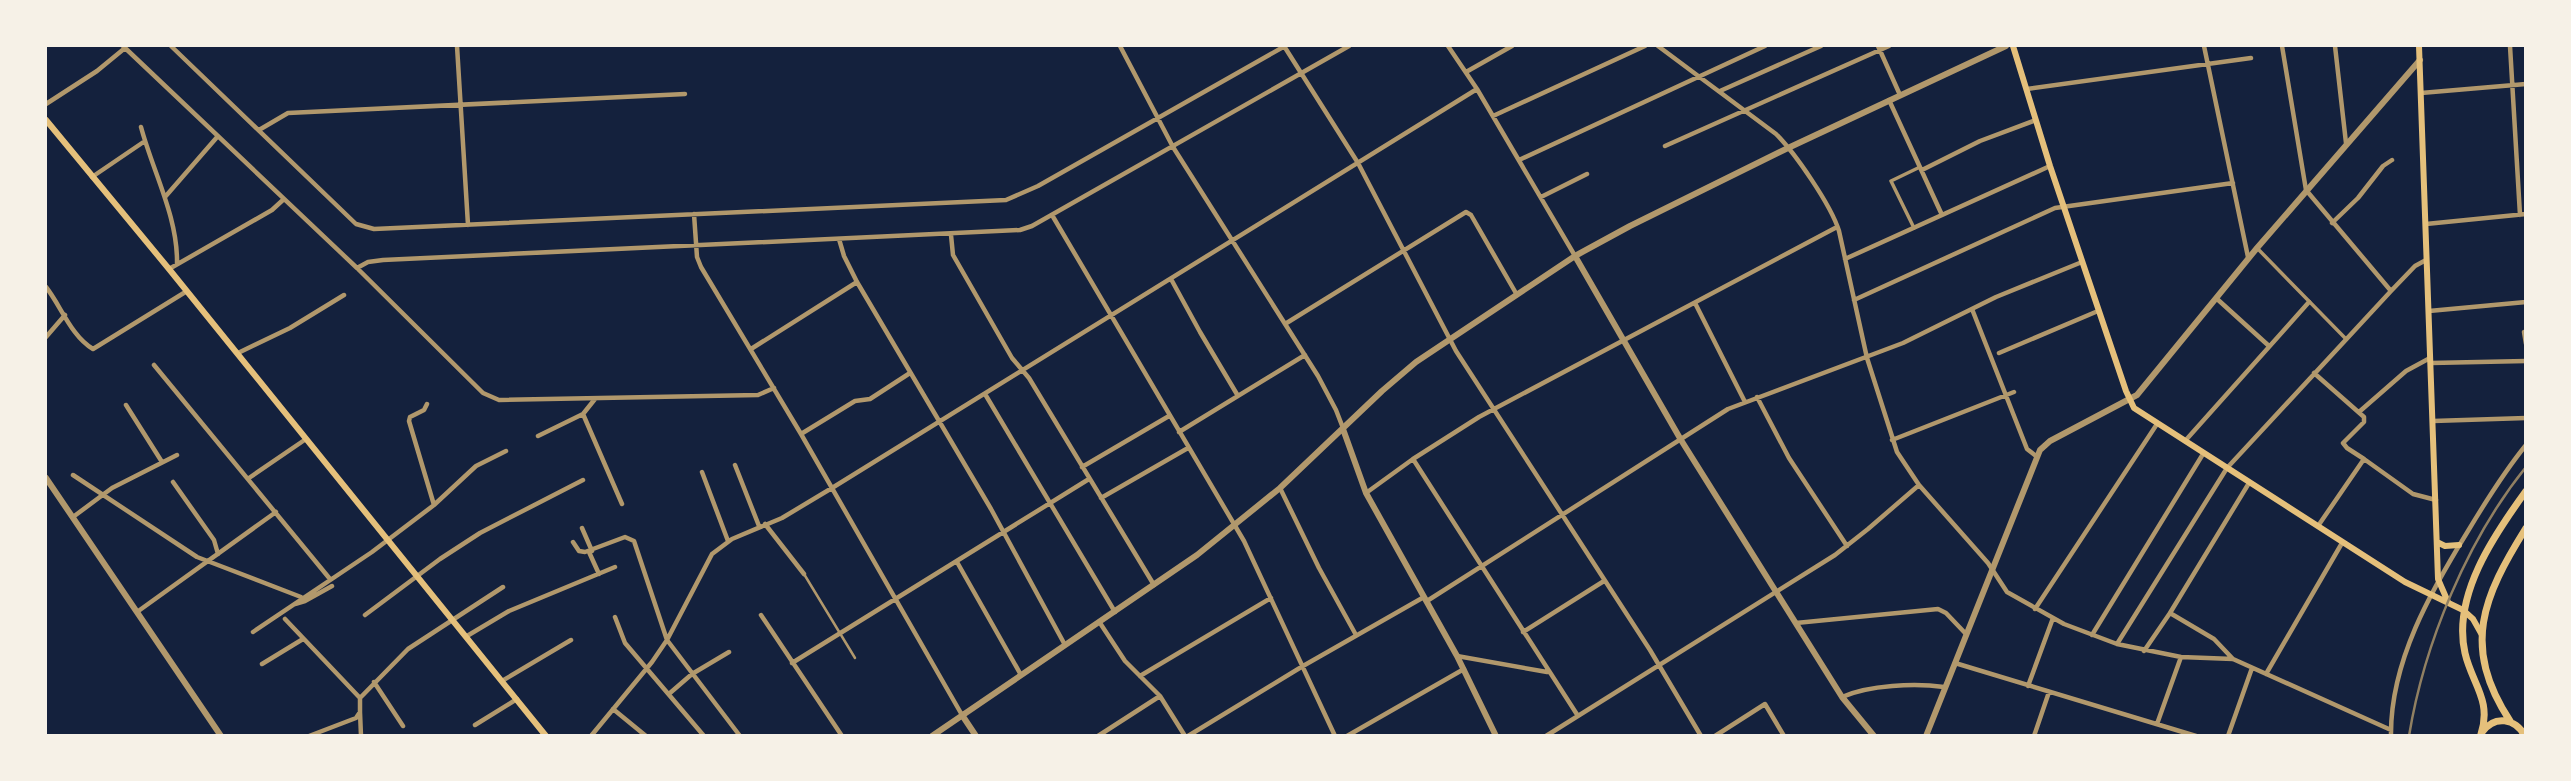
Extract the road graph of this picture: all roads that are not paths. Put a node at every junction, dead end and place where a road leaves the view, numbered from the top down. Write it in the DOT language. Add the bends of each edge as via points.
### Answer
graph roads {
  1 [pos="171,46"];
  2 [pos="457,46"];
  3 [pos="1121,46"];
  4 [pos="1285,46"];
  5 [pos="1349,46"];
  6 [pos="1448,46"];
  7 [pos="1512,46"];
  8 [pos="1645,46"];
  9 [pos="1658,46"];
  10 [pos="1765,46"];
  11 [pos="1821,46"];
  12 [pos="1889,46"];
  13 [pos="2007,46"];
  14 [pos="2013,46"];
  15 [pos="2204,46"];
  16 [pos="2282,46"];
  17 [pos="2335,46"];
  18 [pos="2419,46"];
  19 [pos="2510,46"];
  20 [pos="124,47"];
  21 [pos="1879,48"];
  22 [pos="2251,58"];
  23 [pos="2420,60"];
  24 [pos="2208,64"];
  25 [pos="1301,72"];
  26 [pos="1466,72"];
  27 [pos="1699,76"];
  28 [pos="2525,84"];
  29 [pos="2512,85"];
  30 [pos="1477,89"];
  31 [pos="2026,89"];
  32 [pos="1720,92"];
  33 [pos="2421,93"];
  34 [pos="685,94"];
  35 [pos="1900,95"];
  36 [pos="1889,100"];
  37 [pos="46,104"];
  38 [pos="461,106"];
  39 [pos="1746,111"];
  40 [pos="1493,116"];
  41 [pos="1156,118"];
  42 [pos="46,120"];
  43 [pos="2035,120"];
  44 [pos="141,127"];
  45 [pos="259,130"];
  46 [pos="218,136"];
  47 [pos="145,141"];
  48 [pos="2346,143"];
  49 [pos="1665,146"];
  50 [pos="1173,147"];
  51 [pos="1788,148"];
  52 [pos="1519,160"];
  53 [pos="2392,160"];
  54 [pos="1358,163"];
  55 [pos="2050,166"];
  56 [pos="1921,169"];
  57 [pos="1587,174"];
  58 [pos="92,177"];
  59 [pos="2233,183"];
  60 [pos="2306,190"];
  61 [pos="1541,197"];
  62 [pos="164,198"];
  63 [pos="284,200"];
  64 [pos="2063,206"];
  65 [pos="694,214"];
  66 [pos="2523,214"];
  67 [pos="1052,215"];
  68 [pos="1942,215"];
  69 [pos="2332,223"];
  70 [pos="2426,224"];
  71 [pos="468,225"];
  72 [pos="1837,227"];
  73 [pos="1914,228"];
  74 [pos="951,234"];
  75 [pos="839,239"];
  76 [pos="1233,241"];
  77 [pos="696,245"];
  78 [pos="2257,248"];
  79 [pos="1404,250"];
  80 [pos="1576,256"];
  81 [pos="2249,258"];
  82 [pos="1845,259"];
  83 [pos="2427,260"];
  84 [pos="2082,261"];
  85 [pos="177,264"];
  86 [pos="357,268"];
  87 [pos="169,269"];
  88 [pos="1171,279"];
  89 [pos="857,282"];
  90 [pos="46,286"];
  91 [pos="187,291"];
  92 [pos="2391,291"];
  93 [pos="344,295"];
  94 [pos="1517,295"];
  95 [pos="2216,298"];
  96 [pos="1854,300"];
  97 [pos="2309,302"];
  98 [pos="2525,302"];
  99 [pos="1695,303"];
  100 [pos="1972,309"];
  101 [pos="2098,311"];
  102 [pos="2429,311"];
  103 [pos="65,315"];
  104 [pos="1111,316"];
  105 [pos="1285,324"];
  106 [pos="2524,332"];
  107 [pos="46,337"];
  108 [pos="1450,339"];
  109 [pos="2346,339"];
  110 [pos="1625,340"];
  111 [pos="2525,344"];
  112 [pos="2269,346"];
  113 [pos="751,349"];
  114 [pos="238,353"];
  115 [pos="1999,353"];
  116 [pos="1305,355"];
  117 [pos="1867,358"];
  118 [pos="2431,361"];
  119 [pos="2525,361"];
  120 [pos="154,365"];
  121 [pos="1023,370"];
  122 [pos="910,373"];
  123 [pos="2314,373"];
  124 [pos="774,388"];
  125 [pos="2014,392"];
  126 [pos="985,394"];
  127 [pos="2006,395"];
  128 [pos="1238,396"];
  129 [pos="1757,397"];
  130 [pos="596,398"];
  131 [pos="2129,400"];
  132 [pos="1745,402"];
  133 [pos="427,404"];
  134 [pos="126,405"];
  135 [pos="1493,411"];
  136 [pos="2359,412"];
  137 [pos="583,414"];
  138 [pos="1169,416"];
  139 [pos="2525,418"];
  140 [pos="940,421"];
  141 [pos="2433,421"];
  142 [pos="2157,424"];
  143 [pos="1343,429"];
  144 [pos="1179,432"];
  145 [pos="801,434"];
  146 [pos="538,436"];
  147 [pos="306,439"];
  148 [pos="1681,440"];
  149 [pos="1892,440"];
  150 [pos="2184,442"];
  151 [pos="2525,445"];
  152 [pos="1188,448"];
  153 [pos="506,451"];
  154 [pos="2203,454"];
  155 [pos="177,455"];
  156 [pos="2036,456"];
  157 [pos="1413,459"];
  158 [pos="2364,459"];
  159 [pos="162,461"];
  160 [pos="735,465"];
  161 [pos="1082,467"];
  162 [pos="2227,468"];
  163 [pos="702,472"];
  164 [pos="73,475"];
  165 [pos="46,478"];
  166 [pos="249,478"];
  167 [pos="1090,479"];
  168 [pos="583,480"];
  169 [pos="173,482"];
  170 [pos="2249,483"];
  171 [pos="1919,485"];
  172 [pos="832,488"];
  173 [pos="1280,488"];
  174 [pos="2525,491"];
  175 [pos="1366,493"];
  176 [pos="102,495"];
  177 [pos="1101,498"];
  178 [pos="2436,500"];
  179 [pos="1050,503"];
  180 [pos="622,504"];
  181 [pos="434,505"];
  182 [pos="276,512"];
  183 [pos="73,517"];
  184 [pos="1561,517"];
  185 [pos="762,525"];
  186 [pos="1234,526"];
  187 [pos="2317,527"];
  188 [pos="582,528"];
  189 [pos="2525,528"];
  190 [pos="1004,532"];
  191 [pos="390,540"];
  192 [pos="728,541"];
  193 [pos="573,542"];
  194 [pos="2437,542"];
  195 [pos="2342,543"];
  196 [pos="2459,545"];
  197 [pos="1847,546"];
  198 [pos="591,551"];
  199 [pos="218,554"];
  200 [pos="208,561"];
  201 [pos="957,562"];
  202 [pos="615,566"];
  203 [pos="1482,567"];
  204 [pos="1992,569"];
  205 [pos="598,573"];
  206 [pos="804,574"];
  207 [pos="418,575"];
  208 [pos="330,579"];
  209 [pos="2438,579"];
  210 [pos="1604,581"];
  211 [pos="1155,585"];
  212 [pos="332,586"];
  213 [pos="503,587"];
  214 [pos="1776,591"];
  215 [pos="2429,595"];
  216 [pos="302,597"];
  217 [pos="1271,598"];
  218 [pos="1426,598"];
  219 [pos="896,599"];
  220 [pos="2448,602"];
  221 [pos="291,605"];
  222 [pos="2035,609"];
  223 [pos="2463,610"];
  224 [pos="137,611"];
  225 [pos="1115,612"];
  226 [pos="2170,613"];
  227 [pos="365,615"];
  228 [pos="761,615"];
  229 [pos="615,617"];
  230 [pos="2053,618"];
  231 [pos="285,620"];
  232 [pos="455,620"];
  233 [pos="1100,623"];
  234 [pos="1796,624"];
  235 [pos="253,632"];
  236 [pos="1523,632"];
  237 [pos="840,633"];
  238 [pos="1966,634"];
  239 [pos="1356,635"];
  240 [pos="2092,635"];
  241 [pos="2482,635"];
  242 [pos="467,636"];
  243 [pos="303,639"];
  244 [pos="571,640"];
  245 [pos="667,640"];
  246 [pos="2117,644"];
  247 [pos="1066,645"];
  248 [pos="2144,651"];
  249 [pos="729,652"];
  250 [pos="1457,656"];
  251 [pos="2181,657"];
  252 [pos="855,658"];
  253 [pos="2233,659"];
  254 [pos="792,663"];
  255 [pos="1954,663"];
  256 [pos="262,664"];
  257 [pos="1658,665"];
  258 [pos="1303,666"];
  259 [pos="648,667"];
  260 [pos="2252,668"];
  261 [pos="1464,669"];
  262 [pos="1548,673"];
  263 [pos="692,674"];
  264 [pos="2266,674"];
  265 [pos="1021,676"];
  266 [pos="1140,676"];
  267 [pos="502,681"];
  268 [pos="374,682"];
  269 [pos="2028,686"];
  270 [pos="1944,687"];
  271 [pos="2049,692"];
  272 [pos="670,693"];
  273 [pos="1160,696"];
  274 [pos="1842,697"];
  275 [pos="360,698"];
  276 [pos="517,699"];
  277 [pos="613,709"];
  278 [pos="360,712"];
  279 [pos="962,715"];
  280 [pos="1578,716"];
  281 [pos="2510,721"];
  282 [pos="2157,724"];
  283 [pos="475,725"];
  284 [pos="403,726"];
  285 [pos="2524,731"];
  286 [pos="2391,733"];
  287 [pos="2481,735"];
  288 [pos="221,736"];
  289 [pos="309,736"];
  290 [pos="361,736"];
  291 [pos="546,736"];
  292 [pos="591,736"];
  293 [pos="646,736"];
  294 [pos="704,736"];
  295 [pos="740,736"];
  296 [pos="842,736"];
  297 [pos="932,736"];
  298 [pos="976,736"];
  299 [pos="1098,736"];
  300 [pos="1186,736"];
  301 [pos="1335,736"];
  302 [pos="1347,736"];
  303 [pos="1496,736"];
  304 [pos="1546,736"];
  305 [pos="1701,736"];
  306 [pos="1715,736"];
  307 [pos="1784,736"];
  308 [pos="1874,736"];
  309 [pos="1926,736"];
  310 [pos="2034,736"];
  311 [pos="2196,736"];
  312 [pos="2228,736"];
  1 -- 45 [label="street"];
  2 -- 38 [label="street"];
  3 -- 41 [label="street"];
  4 -- 25 [label="street"];
  4 -- 41 [label="street"];
  5 -- 25 [label="street"];
  6 -- 26 [label="street"];
  7 -- 26 [label="street"];
  8 -- 40 [label="street"];
  9 -- 27 [label="street"];
  10 -- 27 [label="street"];
  11 -- 32 [label="street"];
  12 -- 21 [label="street"];
  13 -- 35 [label="street"];
  14 -- 31 [label="main road"];
  15 -- 24 [label="street"];
  16 -- 60 [label="street"];
  17 -- 48 [label="street"];
  18 -- 23 [label="main road"];
  19 -- 29 [label="street"];
  20 -- 37 [label="street"];
  20 -- 46 [label="street"];
  21 -- 35 [label="street"];
  21 -- 39 [label="street"];
  22 -- 24 [label="street"];
  23 -- 33 [label="main road"];
  23 -- 48 [label="street"];
  24 -- 31 [label="street"];
  24 -- 59 [label="street"];
  25 -- 50 [label="street"];
  25 -- 54 [label="street"];
  26 -- 30 [label="street"];
  27 -- 32 [label="street"];
  27 -- 52 [label="street"];
  28 -- 29 [label="street"];
  29 -- 33 [label="street"];
  29 -- 66 [label="street"];
  30 -- 40 [label="street"];
  30 -- 54 [label="street"];
  31 -- 43 [label="main road"];
  32 -- 39 [label="street"];
  33 -- 70 [label="main road"];
  34 -- 38 [label="street"];
  35 -- 36 [label="street"];
  36 -- 51 [label="street"];
  36 -- 56 [label="street"];
  38 -- 45 [label="street" via="288,113"];
  38 -- 71 [label="street"];
  39 -- 49 [label="street"];
  39 -- 51 [label="street"];
  40 -- 52 [label="street"];
  41 -- 50 [label="street"];
  41 -- 65 [label="street" via="1006,200"];
  42 -- 58 [label="main road"];
  43 -- 55 [label="main road"];
  43 -- 56 [label="street"];
  44 -- 47 [label="street"];
  45 -- 71 [label="street" via="362,227"];
  46 -- 62 [label="street"];
  46 -- 63 [label="street"];
  47 -- 58 [label="street"];
  47 -- 62 [label="street"];
  48 -- 60 [label="street"];
  50 -- 67 [label="street"];
  50 -- 76 [label="street"];
  51 -- 72 [label="street"];
  51 -- 80 [label="street"];
  52 -- 61 [label="street"];
  53 -- 69 [label="street"];
  54 -- 76 [label="street"];
  54 -- 79 [label="street"];
  55 -- 64 [label="main road"];
  55 -- 68 [label="street"];
  56 -- 68 [label="street"];
  56 -- 73 [label="street" via="1891,181"];
  57 -- 61 [label="street"];
  58 -- 87 [label="main road"];
  59 -- 64 [label="street"];
  59 -- 81 [label="street"];
  60 -- 69 [label="street"];
  60 -- 78 [label="street"];
  61 -- 80 [label="street"];
  62 -- 85 [label="street"];
  63 -- 85 [label="street"];
  63 -- 86 [label="street"];
  64 -- 84 [label="main road"];
  64 -- 96 [label="street"];
  65 -- 71 [label="street"];
  65 -- 77 [label="street"];
  66 -- 70 [label="street"];
  67 -- 74 [label="street" via="1020,230"];
  67 -- 104 [label="street"];
  68 -- 73 [label="street"];
  69 -- 92 [label="street"];
  70 -- 83 [label="main road"];
  72 -- 82 [label="street"];
  72 -- 99 [label="street"];
  73 -- 82 [label="street"];
  74 -- 75 [label="street"];
  74 -- 121 [label="street" via="953,255"];
  75 -- 77 [label="street"];
  75 -- 89 [label="street"];
  76 -- 88 [label="street"];
  76 -- 105 [label="street"];
  77 -- 86 [label="street" via="383,260"];
  77 -- 113 [label="street" via="701,267"];
  78 -- 81 [label="street"];
  78 -- 97 [label="street"];
  79 -- 94 [label="street" via="1469,212"];
  79 -- 105 [label="street"];
  79 -- 108 [label="street"];
  80 -- 94 [label="street"];
  80 -- 110 [label="street"];
  81 -- 95 [label="street"];
  82 -- 96 [label="street"];
  83 -- 92 [label="street"];
  83 -- 102 [label="main road"];
  84 -- 100 [label="street"];
  84 -- 101 [label="main road"];
  85 -- 87 [label="street"];
  86 -- 130 [label="street" via="490,398"];
  87 -- 91 [label="main road"];
  88 -- 104 [label="street"];
  88 -- 128 [label="street"];
  89 -- 113 [label="street"];
  89 -- 122 [label="street"];
  90 -- 103 [label="street"];
  91 -- 103 [label="street" via="97,349 86,344"];
  91 -- 114 [label="main road"];
  92 -- 109 [label="street"];
  93 -- 114 [label="street"];
  94 -- 108 [label="street"];
  95 -- 112 [label="street"];
  95 -- 131 [label="street" via="2141,392"];
  96 -- 117 [label="street"];
  97 -- 109 [label="street"];
  97 -- 112 [label="street"];
  98 -- 102 [label="street"];
  99 -- 110 [label="street"];
  99 -- 132 [label="street"];
  100 -- 117 [label="street"];
  100 -- 127 [label="street"];
  101 -- 115 [label="street"];
  101 -- 131 [label="main road"];
  102 -- 118 [label="main road"];
  103 -- 107 [label="street"];
  104 -- 121 [label="street"];
  104 -- 138 [label="street"];
  105 -- 116 [label="street"];
  106 -- 111 [label="street"];
  108 -- 135 [label="street"];
  108 -- 143 [label="street" via="1391,383"];
  109 -- 123 [label="street"];
  110 -- 135 [label="street"];
  110 -- 148 [label="street"];
  112 -- 150 [label="street"];
  113 -- 124 [label="street"];
  114 -- 147 [label="main road"];
  116 -- 128 [label="street"];
  116 -- 143 [label="street"];
  117 -- 129 [label="street"];
  117 -- 149 [label="street"];
  118 -- 119 [label="street"];
  118 -- 136 [label="street" via="2423,360 2406,371"];
  118 -- 141 [label="main road"];
  120 -- 166 [label="street"];
  121 -- 126 [label="street"];
  121 -- 161 [label="street"];
  122 -- 140 [label="street"];
  122 -- 145 [label="street"];
  123 -- 136 [label="street"];
  123 -- 162 [label="street"];
  124 -- 130 [label="street" via="758,395"];
  124 -- 145 [label="street"];
  125 -- 127 [label="street"];
  126 -- 140 [label="street"];
  126 -- 179 [label="street"];
  127 -- 149 [label="street"];
  127 -- 156 [label="street" via="2027,449"];
  128 -- 144 [label="street"];
  129 -- 132 [label="street"];
  129 -- 197 [label="street" via="1789,458"];
  130 -- 137 [label="street"];
  131 -- 142 [label="main road"];
  131 -- 156 [label="street" via="2050,441"];
  132 -- 148 [label="street"];
  133 -- 181 [label="street" via="409,421"];
  134 -- 159 [label="street"];
  135 -- 157 [label="street"];
  135 -- 184 [label="street"];
  136 -- 158 [label="street" via="2364,421 2343,443"];
  137 -- 146 [label="street"];
  137 -- 180 [label="street"];
  138 -- 144 [label="street"];
  138 -- 161 [label="street"];
  139 -- 141 [label="street"];
  140 -- 172 [label="street"];
  140 -- 190 [label="street"];
  141 -- 178 [label="main road"];
  142 -- 150 [label="main road"];
  142 -- 222 [label="street"];
  143 -- 173 [label="street"];
  143 -- 175 [label="street"];
  144 -- 152 [label="street"];
  145 -- 172 [label="street"];
  147 -- 166 [label="street"];
  147 -- 191 [label="main road"];
  148 -- 184 [label="street"];
  148 -- 214 [label="street"];
  149 -- 171 [label="street"];
  150 -- 154 [label="main road"];
  151 -- 196 [label="street"];
  152 -- 177 [label="street"];
  152 -- 186 [label="street"];
  153 -- 181 [label="street" via="470,471"];
  154 -- 162 [label="main road"];
  154 -- 240 [label="street"];
  155 -- 159 [label="street"];
  156 -- 204 [label="street"];
  157 -- 175 [label="street"];
  157 -- 203 [label="street"];
  158 -- 178 [label="street" via="2413,494"];
  158 -- 187 [label="street"];
  159 -- 176 [label="street"];
  160 -- 185 [label="street"];
  161 -- 167 [label="street"];
  162 -- 170 [label="main road"];
  162 -- 246 [label="street"];
  163 -- 192 [label="street"];
  164 -- 176 [label="street"];
  165 -- 183 [label="street"];
  166 -- 182 [label="street"];
  167 -- 177 [label="street"];
  167 -- 179 [label="street"];
  168 -- 207 [label="street" via="480,533"];
  169 -- 199 [label="street" via="214,540"];
  170 -- 187 [label="main road"];
  170 -- 226 [label="street"];
  171 -- 197 [label="street"];
  171 -- 204 [label="street"];
  172 -- 185 [label="street"];
  172 -- 219 [label="street"];
  173 -- 186 [label="street"];
  173 -- 239 [label="street"];
  174 -- 223 [label="main road" via="2480,568"];
  175 -- 218 [label="street"];
  176 -- 183 [label="street"];
  176 -- 200 [label="street"];
  177 -- 211 [label="street"];
  178 -- 194 [label="main road"];
  179 -- 190 [label="street"];
  179 -- 225 [label="street"];
  181 -- 191 [label="street"];
  182 -- 199 [label="street"];
  182 -- 208 [label="street"];
  183 -- 224 [label="street"];
  184 -- 203 [label="street"];
  184 -- 210 [label="street"];
  185 -- 192 [label="street"];
  185 -- 206 [label="street"];
  186 -- 211 [label="street"];
  186 -- 217 [label="street"];
  187 -- 195 [label="main road"];
  188 -- 198 [label="street"];
  189 -- 241 [label="main road" via="2493,584"];
  190 -- 201 [label="street"];
  190 -- 247 [label="street"];
  191 -- 207 [label="main road"];
  191 -- 208 [label="street"];
  192 -- 245 [label="street" via="704,566"];
  193 -- 198 [label="street" via="579,551"];
  194 -- 196 [label="main road"];
  194 -- 209 [label="main road"];
  195 -- 215 [label="main road"];
  195 -- 264 [label="street"];
  196 -- 209 [label="street"];
  197 -- 214 [label="street"];
  198 -- 205 [label="street"];
  198 -- 245 [label="street" via="625,537 634,541"];
  199 -- 200 [label="street"];
  200 -- 216 [label="street"];
  200 -- 224 [label="street"];
  201 -- 219 [label="street"];
  201 -- 265 [label="street"];
  202 -- 205 [label="street"];
  203 -- 218 [label="street"];
  203 -- 236 [label="street"];
  204 -- 222 [label="street" via="2007,592"];
  204 -- 238 [label="street"];
  205 -- 242 [label="street" via="509,611"];
  206 -- 237 [label="lane"];
  207 -- 227 [label="street"];
  207 -- 232 [label="main road"];
  208 -- 216 [label="street"];
  209 -- 215 [label="street"];
  209 -- 220 [label="main road"];
  210 -- 236 [label="street"];
  210 -- 257 [label="street"];
  211 -- 225 [label="street"];
  212 -- 221 [label="street"];
  213 -- 232 [label="street"];
  214 -- 234 [label="street"];
  214 -- 257 [label="street"];
  215 -- 220 [label="main road"];
  215 -- 286 [label="street" via="2398,684"];
  216 -- 221 [label="street"];
  217 -- 258 [label="street"];
  217 -- 266 [label="street"];
  218 -- 239 [label="street"];
  218 -- 250 [label="street"];
  219 -- 237 [label="street"];
  219 -- 279 [label="street"];
  220 -- 223 [label="main road"];
  221 -- 235 [label="street"];
  222 -- 230 [label="street"];
  223 -- 241 [label="main road"];
  223 -- 287 [label="main road" via="2464,650 2485,709"];
  224 -- 288 [label="street"];
  225 -- 233 [label="street"];
  226 -- 248 [label="street"];
  226 -- 253 [label="street" via="2214,639"];
  228 -- 254 [label="street"];
  229 -- 259 [label="street" via="625,643"];
  230 -- 240 [label="street"];
  230 -- 269 [label="street"];
  231 -- 243 [label="street"];
  232 -- 242 [label="main road"];
  232 -- 268 [label="street" via="408,649"];
  233 -- 247 [label="street"];
  233 -- 266 [label="street"];
  234 -- 238 [label="street" via="1938,610"];
  234 -- 274 [label="street"];
  236 -- 262 [label="street"];
  237 -- 252 [label="lane"];
  237 -- 254 [label="street"];
  238 -- 255 [label="street"];
  239 -- 258 [label="street"];
  240 -- 246 [label="street"];
  241 -- 281 [label="main road" via="2488,674"];
  242 -- 267 [label="main road"];
  243 -- 256 [label="street"];
  243 -- 275 [label="street"];
  244 -- 267 [label="street"];
  245 -- 259 [label="street"];
  245 -- 263 [label="street"];
  246 -- 248 [label="street"];
  247 -- 265 [label="street"];
  248 -- 251 [label="street"];
  249 -- 263 [label="street"];
  250 -- 261 [label="street"];
  250 -- 262 [label="street"];
  251 -- 253 [label="street"];
  251 -- 282 [label="street"];
  253 -- 260 [label="street"];
  254 -- 296 [label="street"];
  255 -- 269 [label="street"];
  255 -- 270 [label="street"];
  257 -- 280 [label="street"];
  257 -- 305 [label="street"];
  258 -- 300 [label="street"];
  258 -- 301 [label="street"];
  259 -- 272 [label="street"];
  259 -- 277 [label="street"];
  260 -- 264 [label="street"];
  260 -- 312 [label="street"];
  261 -- 302 [label="street"];
  261 -- 303 [label="street"];
  262 -- 280 [label="street"];
  263 -- 272 [label="street"];
  263 -- 295 [label="street"];
  264 -- 286 [label="street"];
  265 -- 279 [label="street"];
  266 -- 273 [label="street"];
  267 -- 276 [label="main road"];
  268 -- 275 [label="street"];
  268 -- 284 [label="street"];
  269 -- 271 [label="street"];
  270 -- 274 [label="street" via="1922,684"];
  270 -- 309 [label="street"];
  271 -- 282 [label="street"];
  271 -- 310 [label="street"];
  272 -- 294 [label="street"];
  273 -- 299 [label="street"];
  273 -- 300 [label="street"];
  274 -- 308 [label="street"];
  275 -- 278 [label="street"];
  276 -- 283 [label="street"];
  276 -- 291 [label="main road"];
  277 -- 292 [label="street"];
  277 -- 293 [label="street"];
  278 -- 289 [label="street" via="349,722"];
  278 -- 290 [label="street"];
  279 -- 297 [label="street"];
  279 -- 298 [label="street"];
  280 -- 304 [label="street"];
  281 -- 285 [label="main road"];
  281 -- 287 [label="main road" via="2493,722"];
  282 -- 311 [label="street"];
  306 -- 307 [label="street" via="1765,704"];
}
